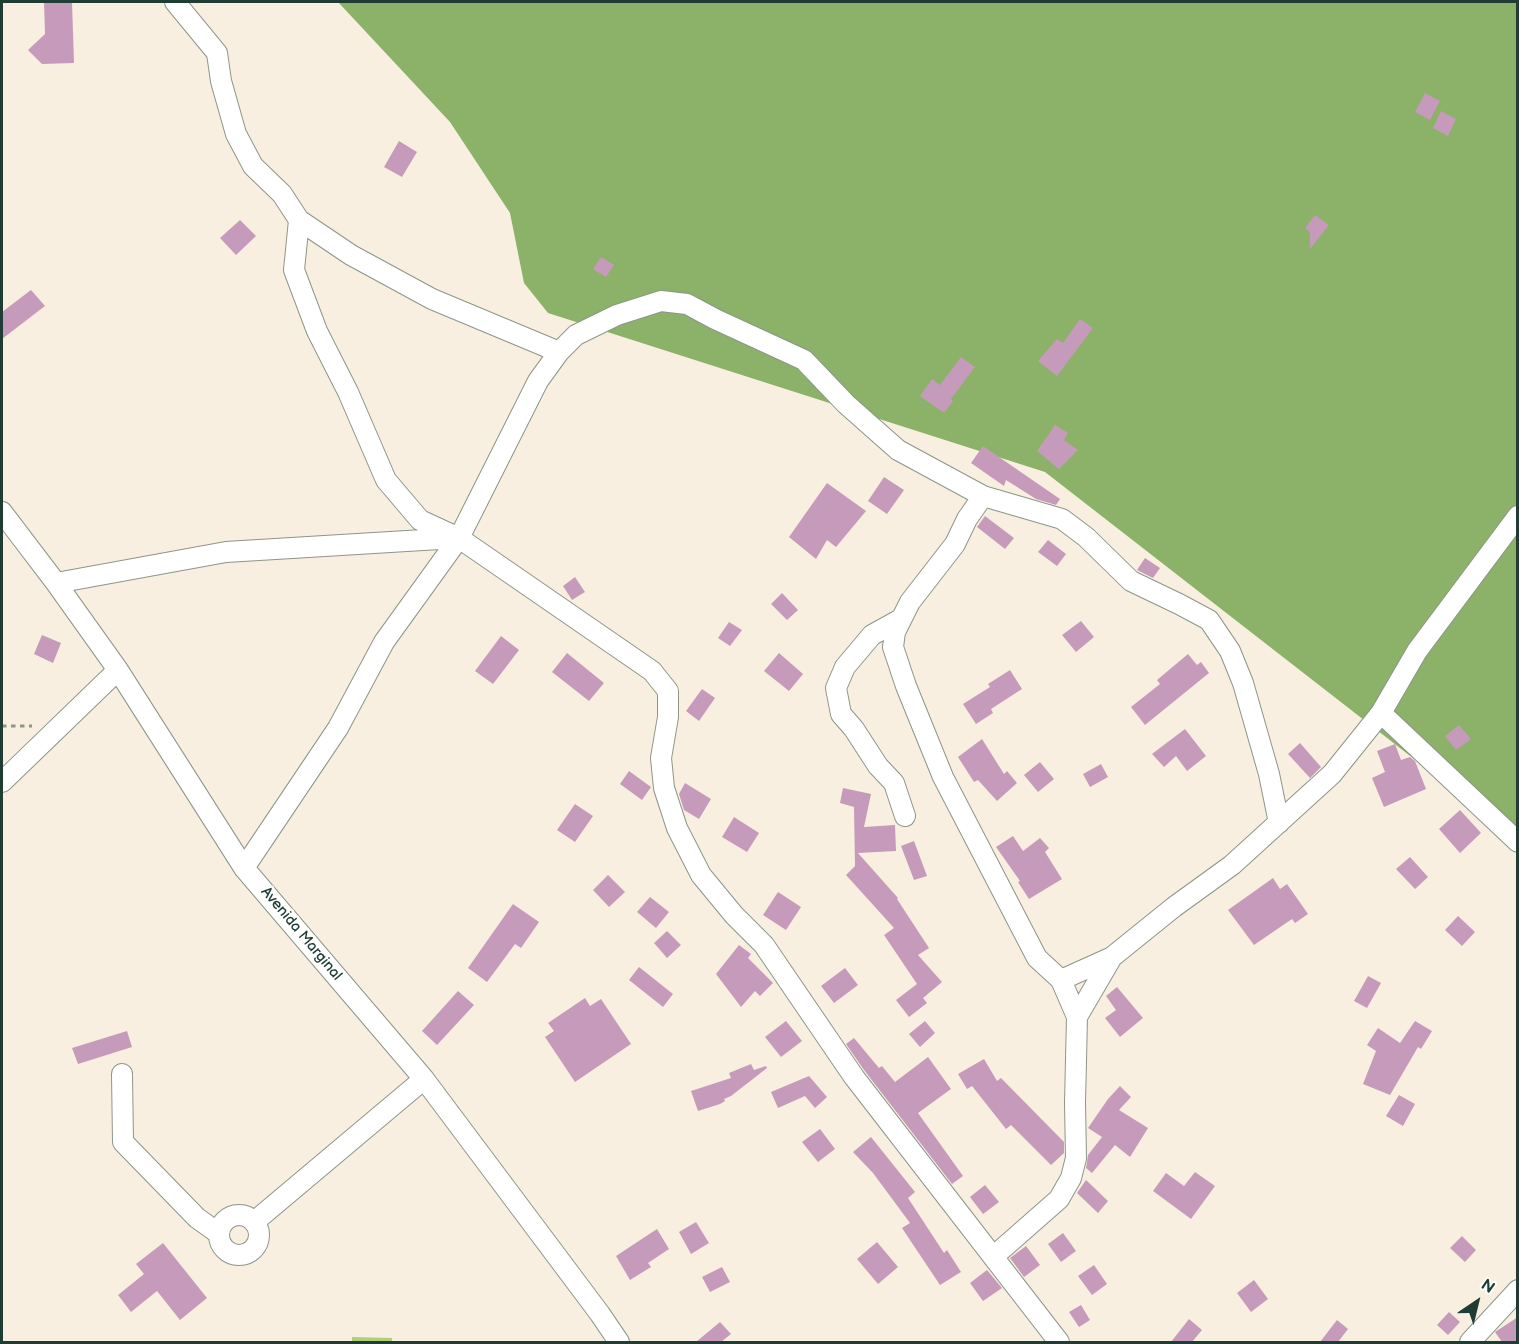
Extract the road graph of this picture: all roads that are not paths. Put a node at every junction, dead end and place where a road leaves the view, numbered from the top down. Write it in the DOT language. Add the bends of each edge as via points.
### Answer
graph roads {
  1 [pos="175,2"];
  2 [pos="299,220"];
  3 [pos="559,352"];
  4 [pos="983,496"];
  5 [pos="2,512"];
  6 [pos="1518,516"];
  7 [pos="459,538"];
  8 [pos="56,582"];
  9 [pos="901,619"];
  10 [pos="118,670"];
  11 [pos="1381,713"];
  12 [pos="2,782"];
  13 [pos="905,816"];
  14 [pos="1279,823"];
  15 [pos="1518,842"];
  16 [pos="244,868"];
  17 [pos="1112,957"];
  18 [pos="1060,980"];
  19 [pos="1077,1017"];
  20 [pos="122,1074"];
  21 [pos="424,1079"];
  22 [pos="254,1222"];
  23 [pos="218,1233"];
  24 [pos="993,1257"];
  25 [pos="1518,1290"];
  26 [pos="619,1342"];
  27 [pos="1059,1342"];
  28 [pos="1470,1342"];
  1 -- 2 [label="street" via="217,53 236,134 253,166 282,194"];
  2 -- 3 [label="street" via="351,255 432,299"];
  2 -- 7 [label="street" via="294,270 317,331 386,480 420,520"];
  3 -- 4 [label="street" via="576,335 617,315 661,301 687,304 804,360 898,450"];
  3 -- 7 [label="street" via="538,381"];
  4 -- 9 [label="street"];
  4 -- 14 [label="street" via="1062,519 1131,581 1209,620 1230,651 1243,683"];
  5 -- 8 [label="street, Avenida Marginal"];
  6 -- 11 [label="street" via="1417,651"];
  7 -- 8 [label="street" via="226,552"];
  7 -- 16 [label="street" via="384,642 338,728"];
  7 -- 24 [label="street" via="652,672 668,691 661,758 664,788 677,828 701,875 764,945 854,1077"];
  8 -- 10 [label="street, Avenida Marginal"];
  9 -- 13 [label="street" via="872,635 845,667 836,688 841,714 894,783"];
  9 -- 18 [label="street" via="893,647 943,777 1037,958"];
  10 -- 12 [label="street"];
  10 -- 16 [label="street, Avenida Marginal"];
  11 -- 14 [label="street" via="1332,774"];
  11 -- 15 [label="street"];
  14 -- 17 [label="street" via="1232,865"];
  16 -- 21 [label="street, Avenida Marginal"];
  17 -- 18 [label="street"];
  17 -- 19 [label="street"];
  18 -- 19 [label="street"];
  19 -- 24 [label="street" via="1076,1158 1071,1178 1059,1199"];
  20 -- 23 [label="street" via="123,1142 197,1218"];
  21 -- 22 [label="street"];
  21 -- 26 [label="street, Avenida Marginal"];
  22 -- 23 [label="street" via="235,1215 225,1220"];
  22 -- 23 [label="street" via="258,1242 243,1255 223,1248"];
  24 -- 27 [label="street"];
  25 -- 28 [label="street"];
}
